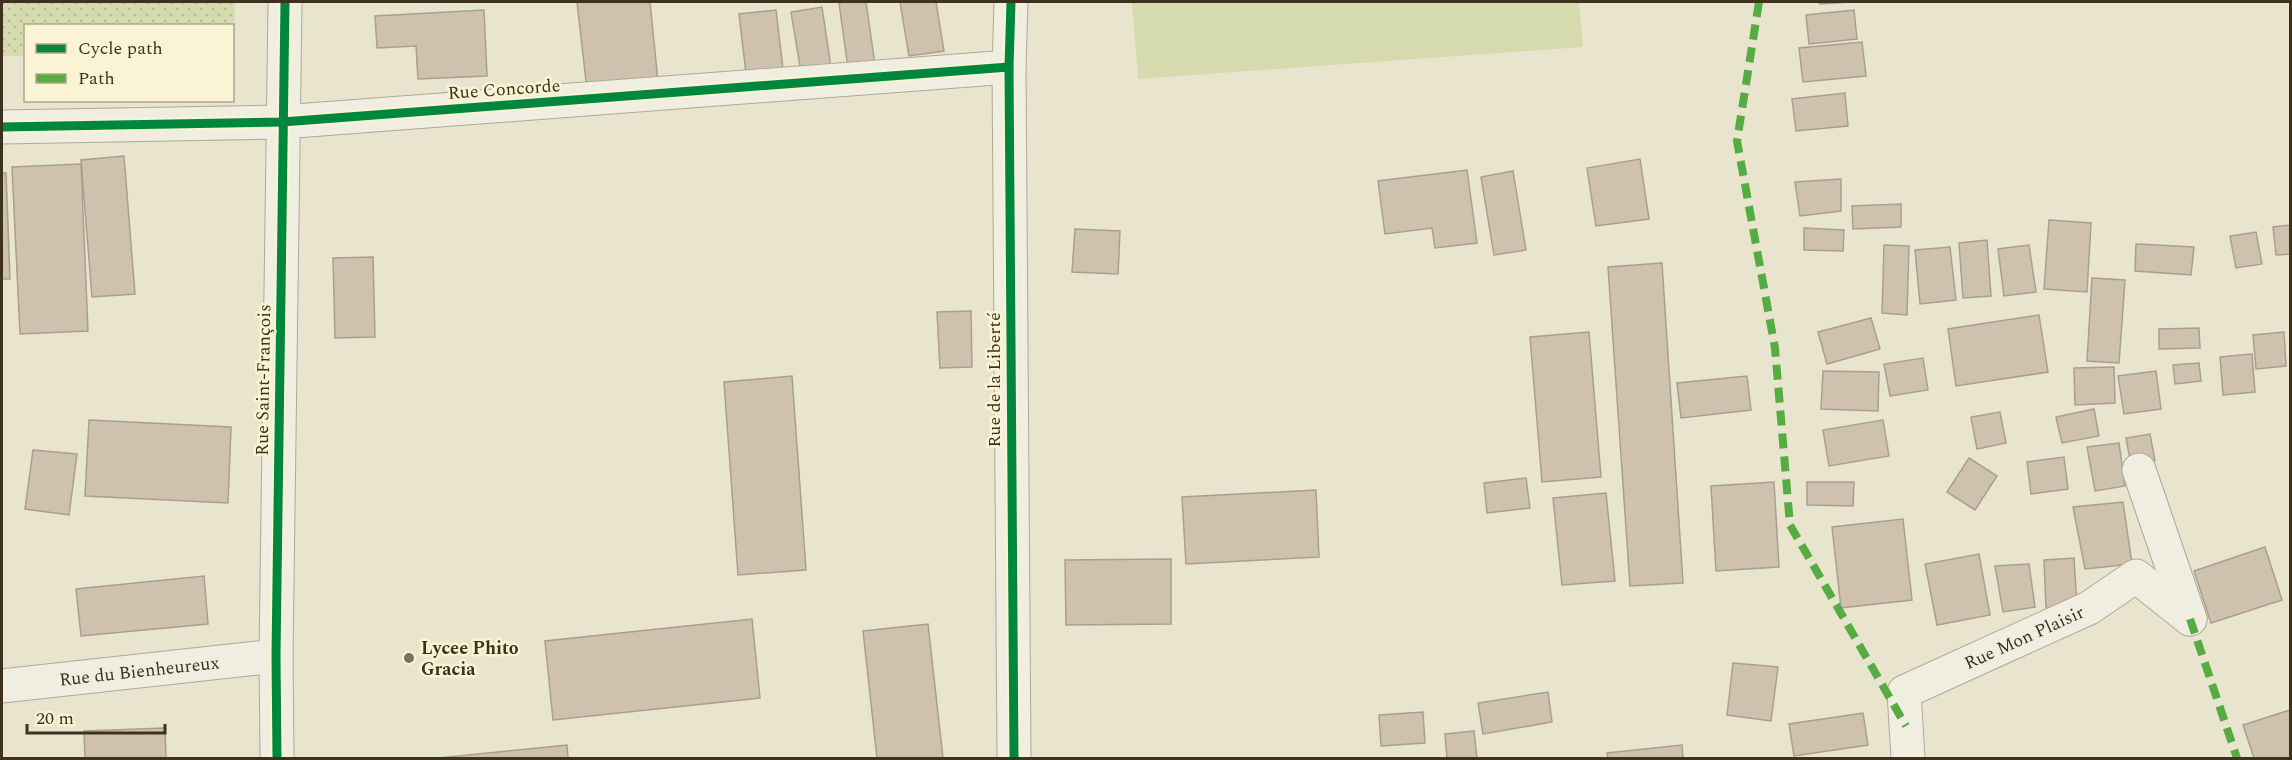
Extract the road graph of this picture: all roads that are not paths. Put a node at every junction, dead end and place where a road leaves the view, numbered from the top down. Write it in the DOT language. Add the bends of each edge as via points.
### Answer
graph roads {
  1 [pos="285,2"];
  2 [pos="1011,2"];
  3 [pos="1009,67"];
  4 [pos="282,122"];
  5 [pos="2,127"];
  6 [pos="2139,470"];
  7 [pos="276,656"];
  8 [pos="2,686"];
  9 [pos="277,759"];
  10 [pos="1014,759"];
  11 [pos="1908,759"];
  1 -- 4 [label="street, Rue Saint-François"];
  2 -- 3 [label="street, Rue de la Liberté"];
  3 -- 4 [label="street, Rue Concorde"];
  3 -- 10 [label="street, Rue de la Liberté"];
  4 -- 5 [label="street, Rue Concorde"];
  4 -- 7 [label="street, Rue Saint-François"];
  6 -- 11 [label="street, Rue Mon Plaisir" via="2190,620 2136,576 2089,608 1904,692"];
  7 -- 8 [label="street, Rue du Bienheureux"];
  7 -- 9 [label="street, Rue Saint-François"];
}
